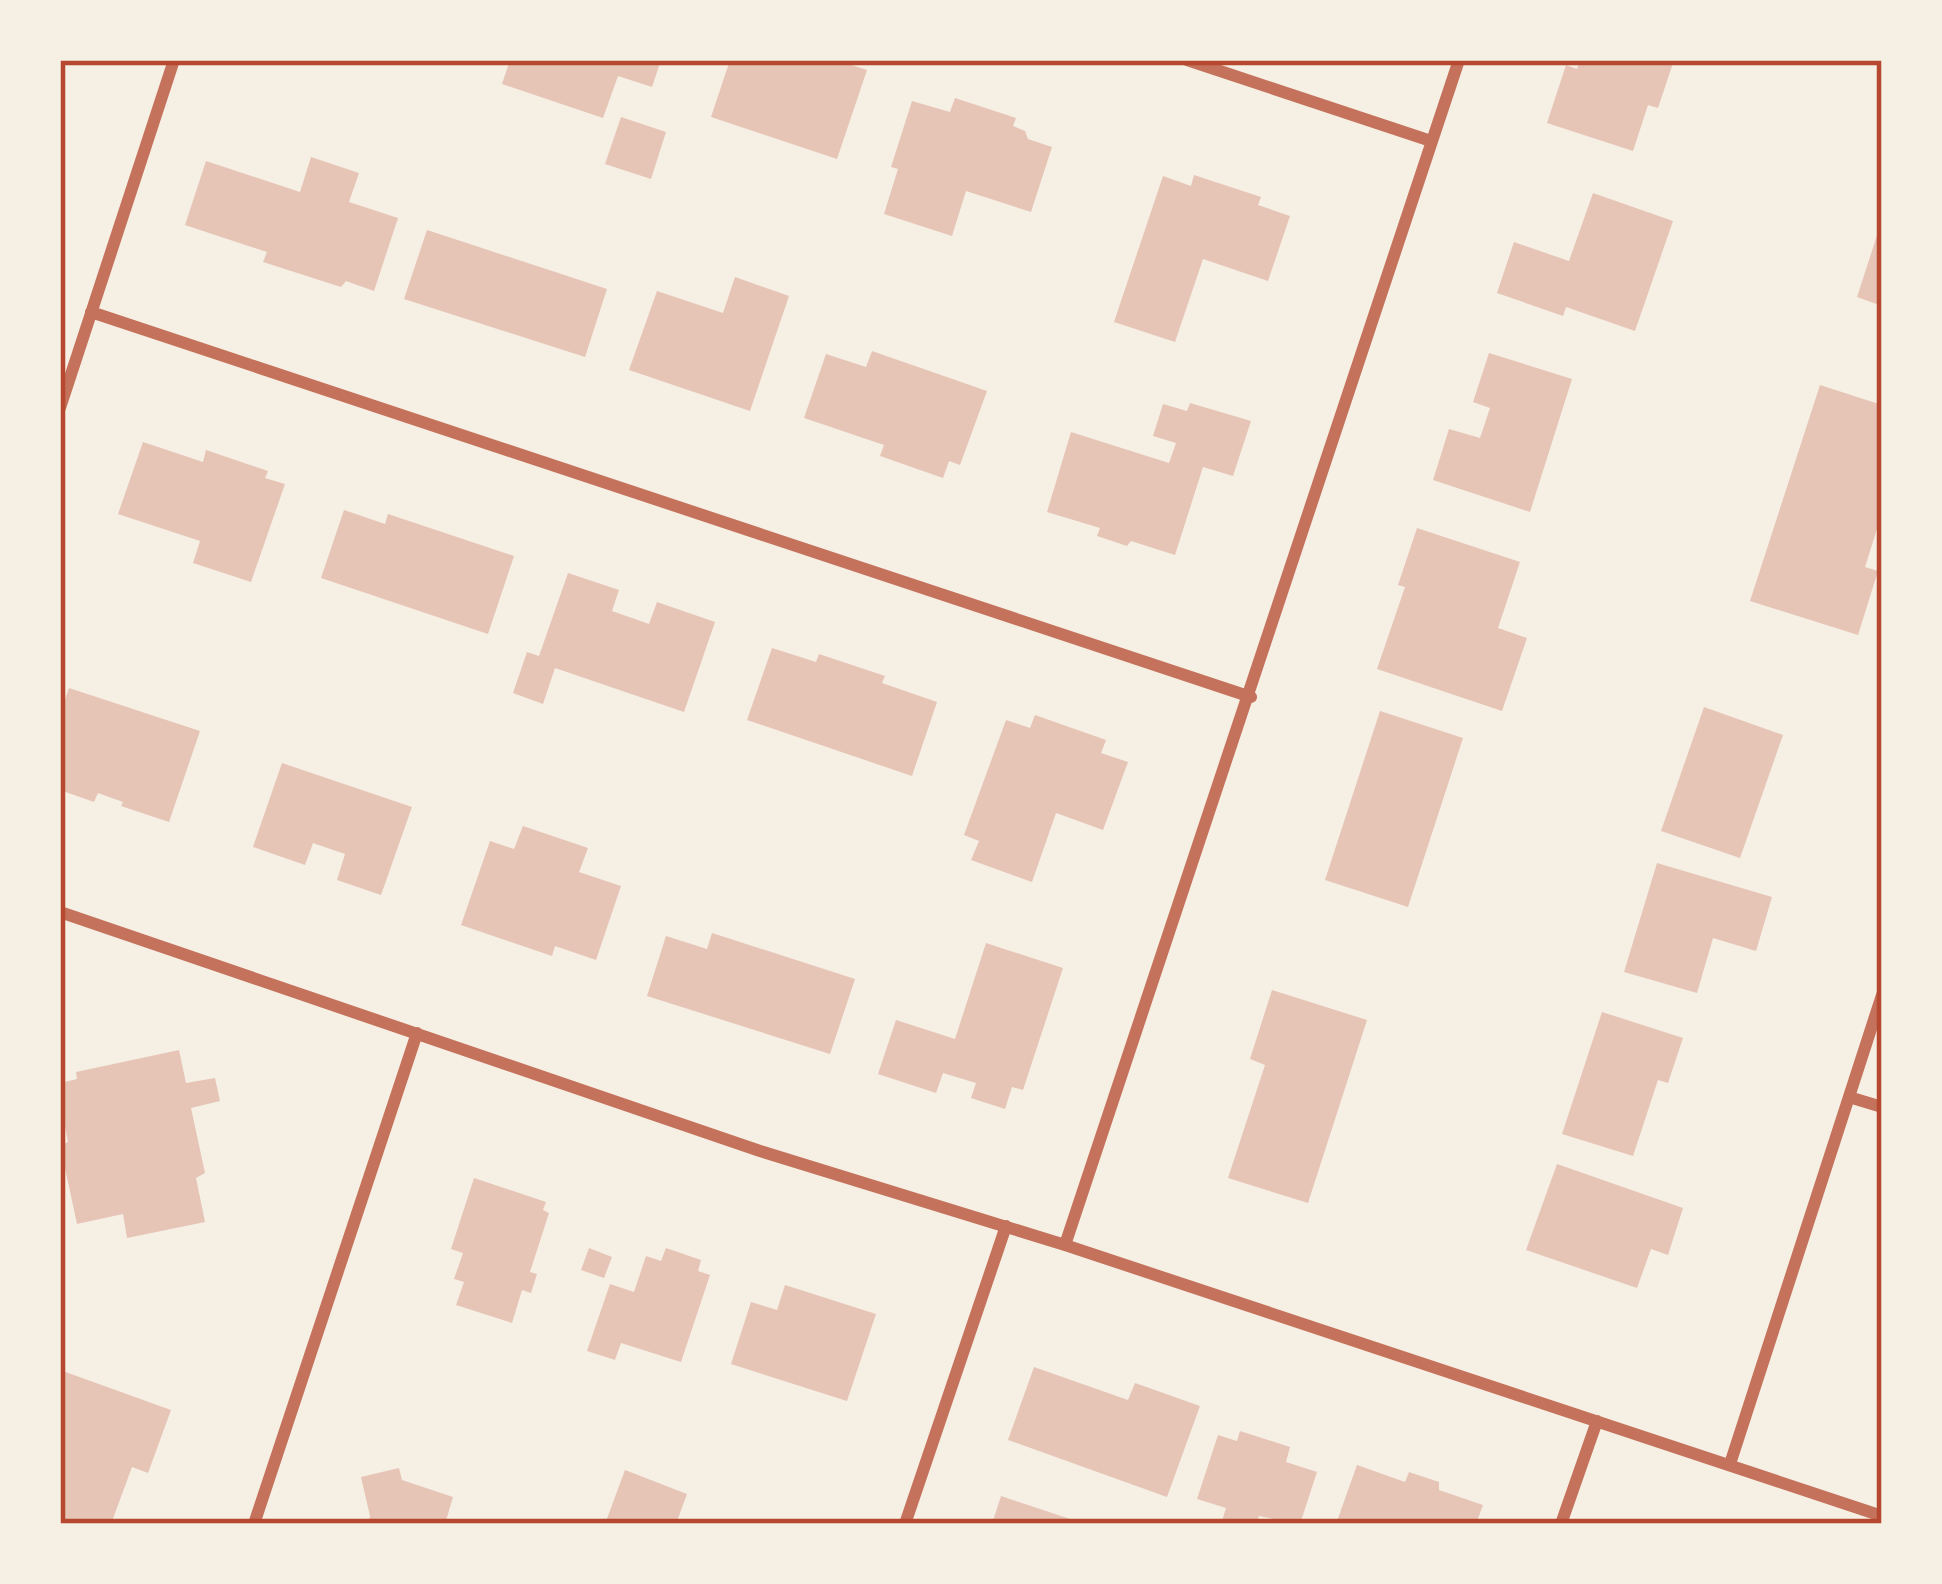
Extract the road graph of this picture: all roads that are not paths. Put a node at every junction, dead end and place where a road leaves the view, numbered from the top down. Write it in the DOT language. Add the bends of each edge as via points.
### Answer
graph roads {
  1 [pos="174,60"];
  2 [pos="1187,60"];
  3 [pos="1460,60"];
  4 [pos="1431,141"];
  5 [pos="91,312"];
  6 [pos="60,408"];
  7 [pos="1251,697"];
  8 [pos="60,912"];
  9 [pos="1882,995"];
  10 [pos="417,1033"];
  11 [pos="1849,1097"];
  12 [pos="1882,1107"];
  13 [pos="1006,1226"];
  14 [pos="1066,1245"];
  15 [pos="1597,1421"];
  16 [pos="1730,1464"];
  17 [pos="1882,1516"];
  18 [pos="254,1524"];
  19 [pos="905,1524"];
  20 [pos="1561,1524"];
  1 -- 5 [label="street"];
  2 -- 4 [label="street"];
  3 -- 4 [label="street"];
  4 -- 7 [label="street"];
  5 -- 6 [label="street"];
  5 -- 7 [label="street"];
  7 -- 14 [label="street"];
  8 -- 10 [label="street"];
  9 -- 11 [label="street"];
  10 -- 13 [label="street"];
  10 -- 18 [label="street"];
  11 -- 12 [label="street"];
  11 -- 16 [label="street"];
  13 -- 14 [label="street"];
  13 -- 19 [label="street"];
  14 -- 15 [label="street"];
  15 -- 16 [label="street"];
  15 -- 20 [label="street"];
  16 -- 17 [label="street"];
}
